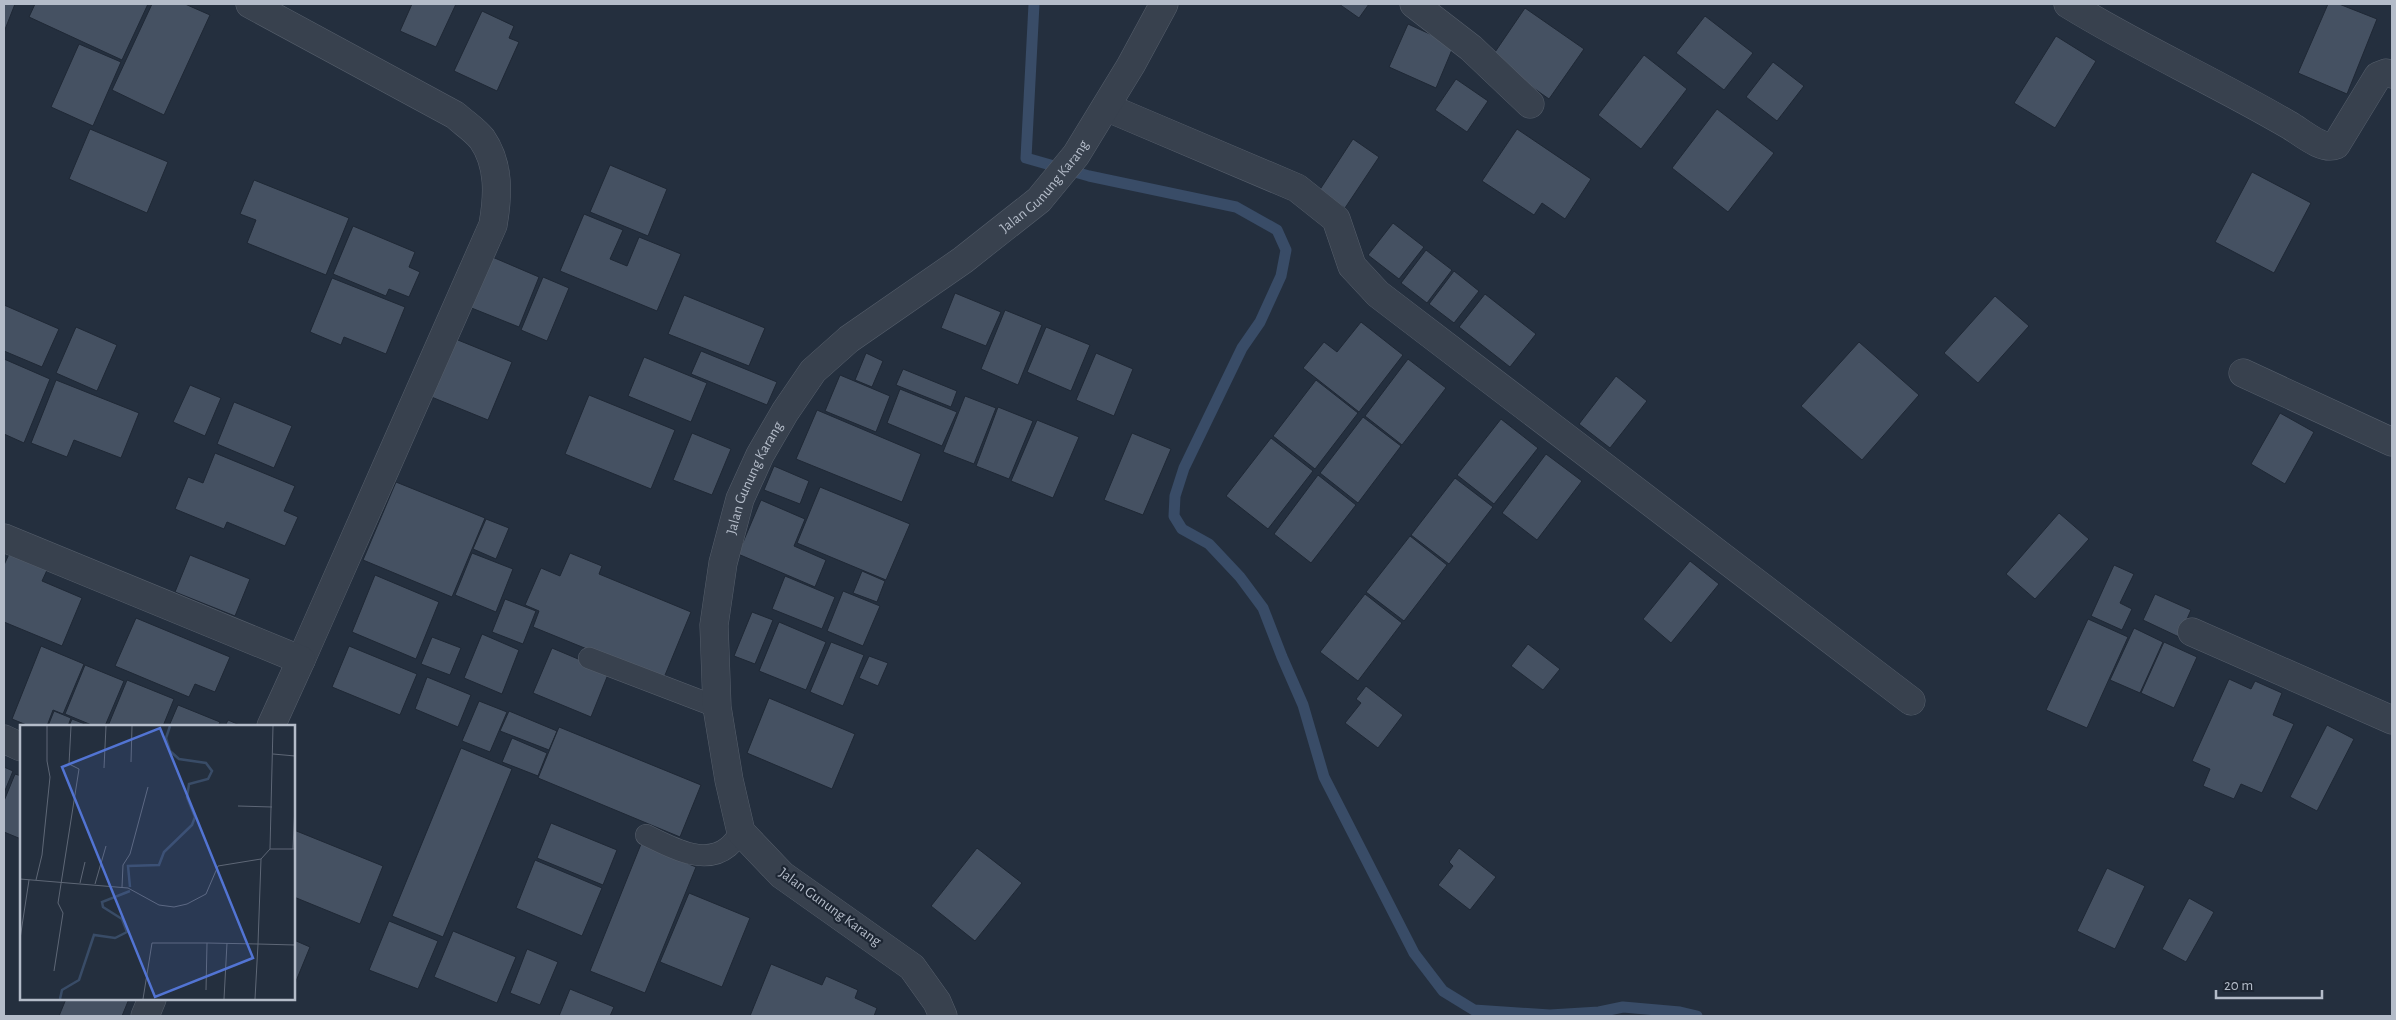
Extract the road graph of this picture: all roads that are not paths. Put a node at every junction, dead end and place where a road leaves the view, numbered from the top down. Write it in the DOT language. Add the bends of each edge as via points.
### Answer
graph roads {
  1 [pos="250,4"];
  2 [pos="1164,4"];
  3 [pos="1414,4"];
  4 [pos="2068,4"];
  5 [pos="2392,74"];
  6 [pos="1530,104"];
  7 [pos="1106,107"];
  8 [pos="2243,373"];
  9 [pos="2392,442"];
  10 [pos="4,538"];
  11 [pos="2192,632"];
  12 [pos="589,658"];
  13 [pos="301,660"];
  14 [pos="1911,701"];
  15 [pos="717,708"];
  16 [pos="2392,720"];
  17 [pos="271,725"];
  18 [pos="4,739"];
  19 [pos="20,747"];
  20 [pos="741,832"];
  21 [pos="646,835"];
  22 [pos="152,1000"];
  23 [pos="145,1016"];
  24 [pos="943,1016"];
  1 -- 13 [label="street" via="455,115 482,139 495,168 498,196 494,225"];
  2 -- 7 [label="street, Jalan Gunung Karang"];
  3 -- 6 [label="street" via="1470,48"];
  4 -- 5 [label="street" via="2324,146 2336,145 2378,76"];
  7 -- 14 [label="street" via="1297,188 1336,219 1352,266 1378,294"];
  7 -- 15 [label="street, Jalan Gunung Karang" via="1076,155 1039,200 963,260 848,339 813,371 785,412 740,499 723,563 714,625"];
  8 -- 9 [label="street"];
  10 -- 13 [label="street"];
  11 -- 16 [label="street"];
  12 -- 15 [label="lane"];
  13 -- 17 [label="street"];
  15 -- 20 [label="street, Jalan Gunung Karang"];
  18 -- 19 [label="street"];
  20 -- 21 [label="lane" via="726,848 704,856 679,850"];
  20 -- 24 [label="street, Jalan Gunung Karang" via="782,875 912,966 938,1002"];
  22 -- 23 [label="street"];
}
